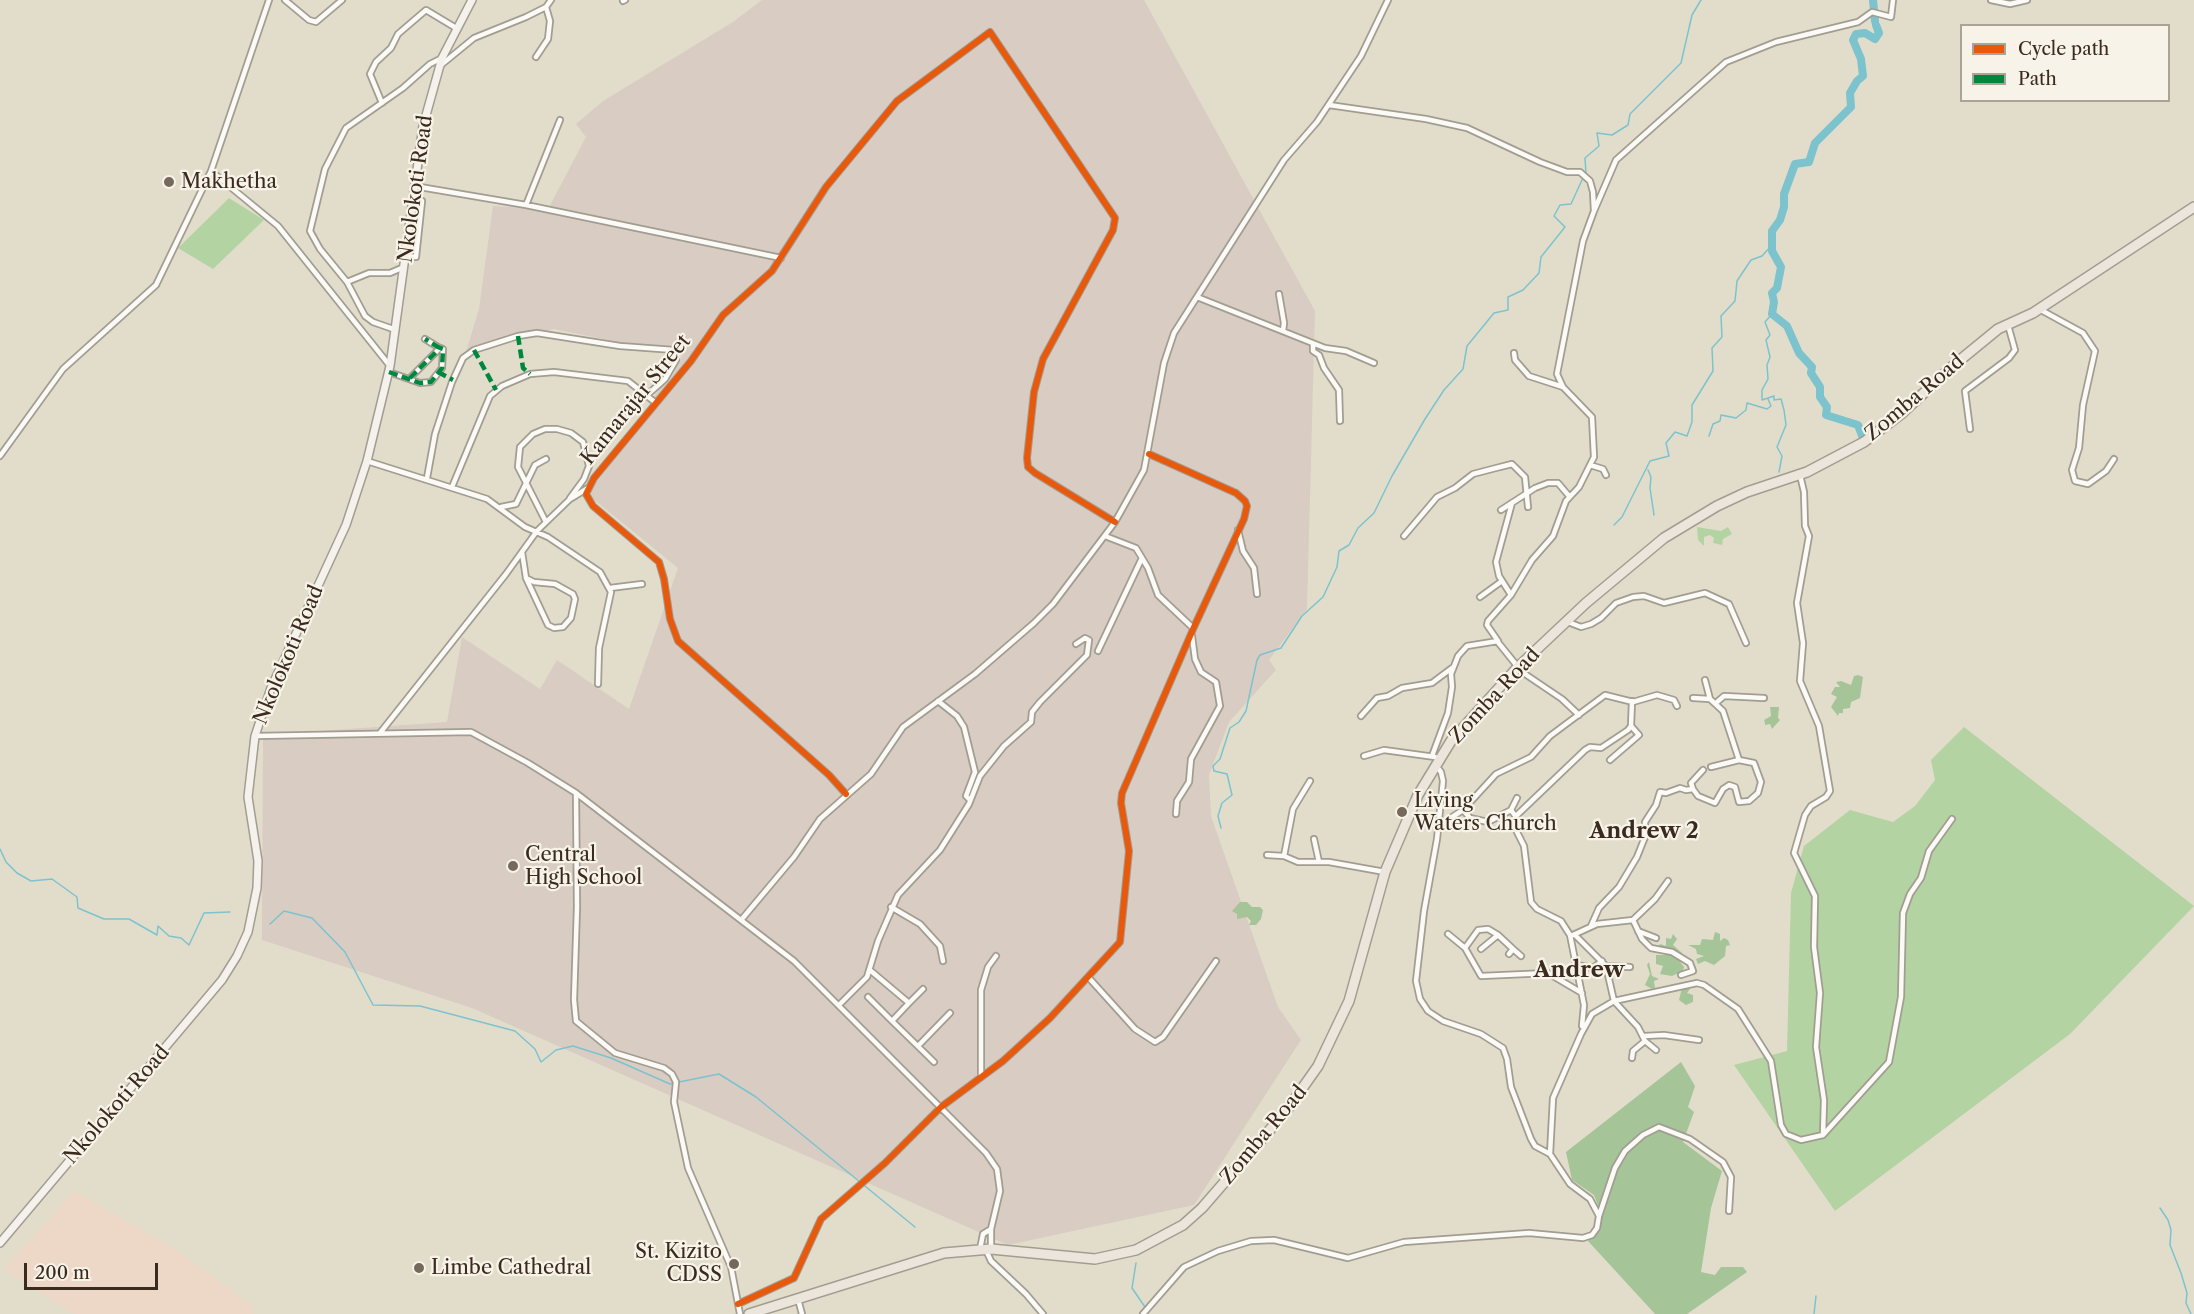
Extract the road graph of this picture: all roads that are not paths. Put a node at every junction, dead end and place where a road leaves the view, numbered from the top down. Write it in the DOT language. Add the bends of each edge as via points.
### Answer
graph roads {
  1 [pos="270,0"];
  2 [pos="285,0"];
  3 [pos="342,0"];
  4 [pos="472,0"];
  5 [pos="551,0"];
  6 [pos="1388,0"];
  7 [pos="1893,0"];
  8 [pos="1991,0"];
  9 [pos="2027,0"];
  10 [pos="546,7"];
  11 [pos="456,28"];
  12 [pos="536,57"];
  13 [pos="442,58"];
  14 [pos="439,67"];
  15 [pos="382,103"];
  16 [pos="1329,105"];
  17 [pos="560,120"];
  18 [pos="211,171"];
  19 [pos="414,186"];
  20 [pos="422,201"];
  21 [pos="526,205"];
  22 [pos="2194,207"];
  23 [pos="1594,211"];
  24 [pos="405,256"];
  25 [pos="781,258"];
  26 [pos="404,267"];
  27 [pos="347,282"];
  28 [pos="1279,294"];
  29 [pos="1197,297"];
  30 [pos="2038,309"];
  31 [pos="2008,325"];
  32 [pos="396,330"];
  33 [pos="1283,331"];
  34 [pos="425,339"];
  35 [pos="1313,344"];
  36 [pos="438,347"];
  37 [pos="1514,353"];
  38 [pos="1374,363"];
  39 [pos="390,369"];
  40 [pos="410,378"];
  41 [pos="1563,387"];
  42 [pos="646,396"];
  43 [pos="656,403"];
  44 [pos="1340,421"];
  45 [pos="1970,429"];
  46 [pos="1149,454"];
  47 [pos="0,456"];
  48 [pos="546,459"];
  49 [pos="2114,459"];
  50 [pos="367,461"];
  51 [pos="1590,465"];
  52 [pos="1606,475"];
  53 [pos="1800,475"];
  54 [pos="427,478"];
  55 [pos="525,484"];
  56 [pos="452,486"];
  57 [pos="588,488"];
  58 [pos="1526,495"];
  59 [pos="1569,496"];
  60 [pos="570,499"];
  61 [pos="1512,503"];
  62 [pos="501,507"];
  63 [pos="1528,507"];
  64 [pos="1501,510"];
  65 [pos="546,522"];
  66 [pos="1115,522"];
  67 [pos="1238,530"];
  68 [pos="537,531"];
  69 [pos="1105,536"];
  70 [pos="1404,536"];
  71 [pos="522,552"];
  72 [pos="1142,558"];
  73 [pos="526,578"];
  74 [pos="1502,581"];
  75 [pos="642,584"];
  76 [pos="610,588"];
  77 [pos="1257,594"];
  78 [pos="1511,595"];
  79 [pos="1480,597"];
  80 [pos="1568,622"];
  81 [pos="1194,627"];
  82 [pos="1497,642"];
  83 [pos="1746,643"];
  84 [pos="1076,644"];
  85 [pos="1098,651"];
  86 [pos="1452,668"];
  87 [pos="1517,668"];
  88 [pos="1705,680"];
  89 [pos="598,684"];
  90 [pos="1693,698"];
  91 [pos="1764,698"];
  92 [pos="1710,699"];
  93 [pos="938,701"];
  94 [pos="1632,701"];
  95 [pos="1716,703"];
  96 [pos="1677,706"];
  97 [pos="1579,714"];
  98 [pos="1361,716"];
  99 [pos="1631,726"];
  100 [pos="380,733"];
  101 [pos="255,735"];
  102 [pos="1364,756"];
  103 [pos="1436,760"];
  104 [pos="1610,760"];
  105 [pos="1739,760"];
  106 [pos="1711,767"];
  107 [pos="1703,770"];
  108 [pos="1310,781"];
  109 [pos="1693,789"];
  110 [pos="576,793"];
  111 [pos="846,794"];
  112 [pos="1517,798"];
  113 [pos="970,800"];
  114 [pos="1463,810"];
  115 [pos="1511,810"];
  116 [pos="1176,814"];
  117 [pos="1516,816"];
  118 [pos="1952,819"];
  119 [pos="1438,826"];
  120 [pos="1314,839"];
  121 [pos="1267,855"];
  122 [pos="1284,856"];
  123 [pos="1319,862"];
  124 [pos="1385,872"];
  125 [pos="1668,881"];
  126 [pos="891,907"];
  127 [pos="742,920"];
  128 [pos="1633,920"];
  129 [pos="1591,926"];
  130 [pos="1638,931"];
  131 [pos="1448,934"];
  132 [pos="1498,935"];
  133 [pos="1573,935"];
  134 [pos="1656,938"];
  135 [pos="1465,948"];
  136 [pos="1481,949"];
  137 [pos="996,956"];
  138 [pos="1521,956"];
  139 [pos="943,961"];
  140 [pos="1216,961"];
  141 [pos="1604,963"];
  142 [pos="1577,965"];
  143 [pos="1630,968"];
  144 [pos="871,970"];
  145 [pos="1681,975"];
  146 [pos="1089,978"];
  147 [pos="923,989"];
  148 [pos="1582,993"];
  149 [pos="868,997"];
  150 [pos="1614,1001"];
  151 [pos="909,1003"];
  152 [pos="839,1005"];
  153 [pos="950,1013"];
  154 [pos="892,1021"];
  155 [pos="1581,1034"];
  156 [pos="1644,1039"];
  157 [pos="1699,1040"];
  158 [pos="918,1046"];
  159 [pos="1656,1050"];
  160 [pos="1632,1058"];
  161 [pos="934,1062"];
  162 [pos="981,1077"];
  163 [pos="941,1107"];
  164 [pos="1823,1135"];
  165 [pos="1550,1154"];
  166 [pos="1729,1210"];
  167 [pos="1599,1216"];
  168 [pos="991,1229"];
  169 [pos="0,1243"];
  170 [pos="985,1249"];
  171 [pos="798,1299"];
  172 [pos="738,1304"];
  173 [pos="1035,1306"];
  174 [pos="740,1314"];
  175 [pos="749,1314"];
  176 [pos="801,1314"];
  177 [pos="1033,1314"];
  178 [pos="1043,1314"];
  179 [pos="1143,1314"];
  1 -- 18 [label="street"];
  2 -- 3 [label="street" via="316,22"];
  4 -- 11 [label="main road, Nkolokoti Road"];
  5 -- 10 [label="street"];
  6 -- 16 [label="street" via="1361,56"];
  7 -- 23 [label="street" via="1891,17 1872,12 1858,22 1776,42 1726,62 1616,160"];
  8 -- 9 [label="street" via="2010,4"];
  10 -- 12 [label="street" via="549,39"];
  10 -- 14 [label="street" via="474,38"];
  11 -- 13 [label="main road, Nkolokoti Road"];
  11 -- 15 [label="street" via="427,9 398,34 369,74"];
  13 -- 14 [label="main road, Nkolokoti Road"];
  13 -- 15 [label="street"];
  14 -- 19 [label="main road, Nkolokoti Road" via="423,126"];
  15 -- 27 [label="street" via="342,134 322,177 310,231"];
  16 -- 23 [label="street" via="1453,124 1540,162 1567,172 1580,172 1591,182"];
  16 -- 29 [label="street" via="1284,160"];
  17 -- 21 [label="street"];
  18 -- 39 [label="street" via="278,226"];
  18 -- 47 [label="street" via="154,289 63,369"];
  19 -- 21 [label="street"];
  19 -- 24 [label="main road, Nkolokoti Road"];
  20 -- 24 [label="street" via="416,257"];
  21 -- 25 [label="street"];
  22 -- 30 [label="highway, Zomba Road"];
  23 -- 41 [label="street" via="1583,241 1558,366"];
  24 -- 26 [label="main road, Nkolokoti Road"];
  25 -- 43 [label="street, Kamarajar Street" via="764,279 723,315"];
  25 -- 66 [label="street, Kamarajar Street" via="826,187 897,101 990,32 1115,218 1113,230 1043,359 1034,392 1027,458 1028,467 1035,473"];
  26 -- 27 [label="street" via="390,273 369,273"];
  26 -- 32 [label="main road, Nkolokoti Road"];
  27 -- 32 [label="street" via="368,319"];
  28 -- 33 [label="street"];
  29 -- 33 [label="street"];
  29 -- 46 [label="street" via="1168,344"];
  30 -- 31 [label="highway, Zomba Road"];
  30 -- 49 [label="street" via="2083,333 2095,351 2072,470 2075,481 2088,484 2106,471"];
  31 -- 45 [label="street" via="2015,350 1965,391"];
  31 -- 53 [label="highway, Zomba Road" via="1977,345 1880,431"];
  32 -- 39 [label="main road, Nkolokoti Road"];
  33 -- 35 [label="street"];
  34 -- 36 [label="street"];
  35 -- 38 [label="street" via="1346,351"];
  35 -- 44 [label="street" via="1313,351 1339,390"];
  36 -- 40 [label="street" via="435,355"];
  36 -- 40 [label="street" via="444,351 442,368 434,380 424,383"];
  37 -- 41 [label="street" via="1529,376"];
  39 -- 40 [label="street"];
  39 -- 50 [label="main road, Nkolokoti Road"];
  41 -- 51 [label="street" via="1592,417 1594,454"];
  42 -- 43 [label="street"];
  42 -- 54 [label="street" via="665,378 676,360 674,350 537,333 474,350 463,358 452,382 435,434"];
  42 -- 56 [label="street" via="628,381 565,373 530,374 510,383 486,402"];
  43 -- 57 [label="street, Kamarajar Street"];
  46 -- 66 [label="street" via="1139,482"];
  46 -- 67 [label="street" via="1240,496 1247,506"];
  48 -- 55 [label="street" via="536,465"];
  50 -- 54 [label="street"];
  50 -- 101 [label="main road, Nkolokoti Road" via="338,542 271,688"];
  51 -- 52 [label="street" via="1603,469"];
  51 -- 59 [label="street" via="1579,487"];
  53 -- 80 [label="highway, Zomba Road" via="1747,492 1664,538 1632,562"];
  53 -- 164 [label="street" via="1809,536 1797,603 1803,643 1800,681 1819,726 1830,791 1810,806 1794,853 1815,896 1814,947 1820,993 1816,1047 1824,1100"];
  54 -- 56 [label="street"];
  55 -- 60 [label="street" via="517,459 527,437 545,429 572,433 583,442 589,466"];
  55 -- 62 [label="street" via="516,504"];
  55 -- 65 [label="street"];
  56 -- 62 [label="street"];
  57 -- 60 [label="street"];
  57 -- 111 [label="street, Kamarajar Street" via="590,502 658,562 678,641"];
  58 -- 59 [label="street" via="1540,485 1556,482"];
  58 -- 61 [label="street"];
  58 -- 63 [label="street"];
  58 -- 70 [label="street" via="1525,477 1512,464 1473,474 1431,502"];
  59 -- 78 [label="street" via="1553,536 1532,560"];
  60 -- 65 [label="street"];
  61 -- 64 [label="street"];
  61 -- 74 [label="street" via="1496,557"];
  62 -- 68 [label="street" via="525,527"];
  65 -- 68 [label="street"];
  66 -- 69 [label="street"];
  67 -- 77 [label="street" via="1243,551 1254,568"];
  67 -- 81 [label="street"];
  68 -- 71 [label="street"];
  68 -- 76 [label="street" via="600,572"];
  69 -- 72 [label="street" via="1136,548"];
  69 -- 93 [label="street" via="1035,623"];
  71 -- 73 [label="street"];
  71 -- 100 [label="street"];
  72 -- 81 [label="street" via="1158,595"];
  72 -- 85 [label="street"];
  73 -- 73 [label="street" via="555,584 573,594 571,618 563,627 548,625"];
  74 -- 78 [label="street"];
  74 -- 79 [label="street"];
  75 -- 76 [label="street"];
  76 -- 89 [label="street" via="597,659"];
  78 -- 82 [label="street" via="1487,624"];
  80 -- 83 [label="street" via="1581,627 1592,624 1616,603 1633,597 1664,603 1705,593 1730,604"];
  80 -- 87 [label="highway, Zomba Road"];
  81 -- 116 [label="street" via="1194,659 1202,672 1216,682 1220,706 1191,759 1189,782 1177,801"];
  81 -- 146 [label="street" via="1122,793 1129,844 1122,936"];
  82 -- 86 [label="street" via="1464,648"];
  82 -- 87 [label="street"];
  84 -- 113 [label="street" via="1085,638 1089,640 1087,655 1040,702 1032,712 1031,722 989,764"];
  86 -- 98 [label="street" via="1432,683 1402,688 1377,698"];
  86 -- 103 [label="street" via="1448,710"];
  87 -- 97 [label="street"];
  87 -- 103 [label="highway, Zomba Road"];
  88 -- 92 [label="street"];
  90 -- 92 [label="street"];
  91 -- 95 [label="street" via="1724,696"];
  92 -- 95 [label="street"];
  93 -- 111 [label="street" via="903,728 871,774"];
  93 -- 113 [label="street" via="964,727 975,772 966,796"];
  94 -- 96 [label="street" via="1657,695 1674,700"];
  94 -- 97 [label="street" via="1605,695"];
  94 -- 99 [label="street"];
  95 -- 105 [label="street" via="1723,711"];
  97 -- 114 [label="street" via="1531,757 1496,774"];
  99 -- 104 [label="street" via="1639,735"];
  99 -- 117 [label="street" via="1601,748 1585,750"];
  100 -- 101 [label="street"];
  100 -- 110 [label="street" via="475,734"];
  101 -- 169 [label="main road, Nkolokoti Road" via="248,797 258,861 257,888 253,915 240,951 222,980 152,1066"];
  102 -- 103 [label="street" via="1384,750"];
  103 -- 119 [label="street" via="1443,779"];
  103 -- 124 [label="highway, Zomba Road"];
  105 -- 106 [label="street"];
  105 -- 109 [label="street" via="1754,763 1761,782 1758,793 1749,801 1739,802 1735,787 1730,785 1715,803 1698,796"];
  107 -- 109 [label="street" via="1691,783"];
  108 -- 122 [label="street" via="1293,809"];
  109 -- 129 [label="street" via="1680,788 1658,795 1645,822 1645,837 1637,857 1619,887 1599,908"];
  110 -- 127 [label="street"];
  110 -- 172 [label="street" via="576,1021 615,1053 672,1074 688,1168 731,1267"];
  111 -- 127 [label="street" via="820,819"];
  112 -- 115 [label="street"];
  113 -- 126 [label="street" via="940,850"];
  114 -- 115 [label="street" via="1470,818 1488,822"];
  114 -- 119 [label="street"];
  115 -- 117 [label="street"];
  117 -- 133 [label="street" via="1531,902 1561,921"];
  118 -- 164 [label="street" via="1929,851 1921,878 1903,913 1901,989 1889,1062"];
  119 -- 165 [label="street" via="1416,981 1420,999 1429,1012 1443,1021 1482,1034 1503,1048 1511,1087 1529,1135 1535,1146"];
  120 -- 123 [label="street"];
  121 -- 122 [label="street"];
  122 -- 123 [label="street" via="1298,862"];
  123 -- 124 [label="street"];
  124 -- 170 [label="highway, Zomba Road" via="1351,994 1323,1056 1287,1110 1191,1219 1163,1238 1117,1256 1075,1258"];
  125 -- 128 [label="street"];
  126 -- 139 [label="street" via="920,924 940,946"];
  126 -- 144 [label="street"];
  127 -- 152 [label="street" via="794,961"];
  128 -- 129 [label="street"];
  128 -- 130 [label="street"];
  129 -- 133 [label="street"];
  130 -- 134 [label="street"];
  130 -- 145 [label="street" via="1651,948 1672,952 1690,963 1693,971"];
  131 -- 135 [label="street"];
  132 -- 135 [label="street" via="1488,929 1478,930"];
  132 -- 136 [label="street"];
  132 -- 138 [label="street" via="1511,952"];
  133 -- 141 [label="street"];
  133 -- 142 [label="street"];
  135 -- 148 [label="street" via="1481,976 1548,974"];
  137 -- 162 [label="street" via="981,990"];
  140 -- 146 [label="street" via="1163,1037 1155,1042 1135,1029"];
  141 -- 142 [label="street" via="1593,968"];
  141 -- 143 [label="street"];
  141 -- 150 [label="street"];
  142 -- 148 [label="street"];
  144 -- 151 [label="street"];
  144 -- 152 [label="street"];
  146 -- 162 [label="street" via="1003,1061"];
  147 -- 151 [label="street"];
  148 -- 155 [label="street"];
  149 -- 154 [label="street"];
  150 -- 155 [label="street" via="1592,1014"];
  150 -- 156 [label="street"];
  150 -- 164 [label="street" via="1697,983 1718,992 1742,1013 1772,1061 1785,1134 1801,1140"];
  151 -- 154 [label="street"];
  152 -- 163 [label="street"];
  153 -- 158 [label="street"];
  154 -- 158 [label="street"];
  155 -- 165 [label="street" via="1553,1098"];
  156 -- 157 [label="street" via="1664,1035"];
  156 -- 159 [label="street"];
  156 -- 160 [label="street"];
  158 -- 161 [label="street"];
  162 -- 163 [label="street"];
  163 -- 168 [label="street" via="997,1168 1000,1191"];
  163 -- 172 [label="street" via="821,1219 794,1278"];
  165 -- 167 [label="street"];
  166 -- 167 [label="street" via="1731,1177 1723,1162 1690,1139 1659,1127 1625,1151"];
  167 -- 179 [label="street" via="1595,1231 1583,1238 1529,1233 1414,1241 1348,1258 1283,1242 1251,1241 1184,1267"];
  168 -- 170 [label="street"];
  168 -- 170 [label="street" via="983,1234"];
  170 -- 171 [label="highway, Zomba Road" via="944,1253"];
  170 -- 173 [label="street" via="991,1261"];
  171 -- 175 [label="highway, Zomba Road"];
  171 -- 176 [label="street"];
  172 -- 174 [label="street"];
  173 -- 177 [label="street"];
  173 -- 178 [label="street"];
}
